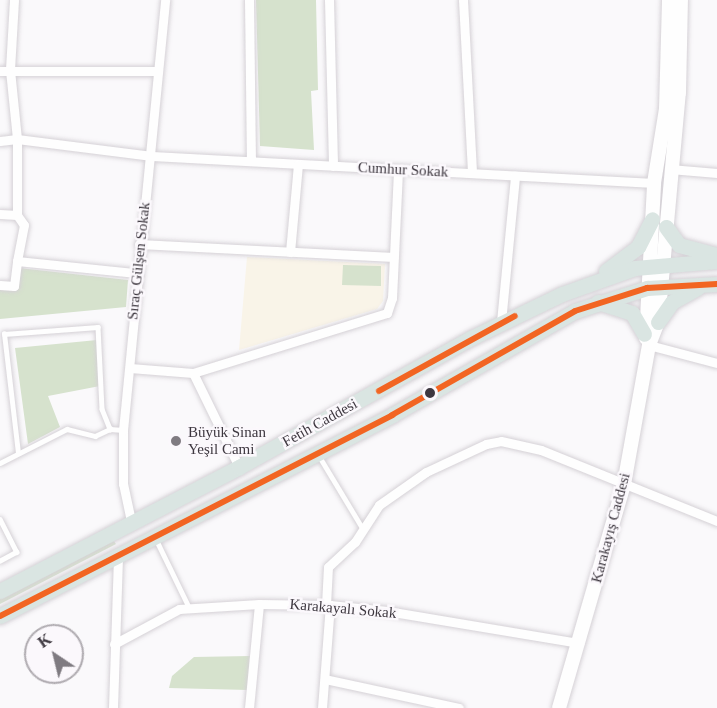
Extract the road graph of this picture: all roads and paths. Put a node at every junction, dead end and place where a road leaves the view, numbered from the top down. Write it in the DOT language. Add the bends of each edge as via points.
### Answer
graph roads {
  1 [pos="14,0"];
  2 [pos="165,0"];
  3 [pos="249,0"];
  4 [pos="328,0"];
  5 [pos="463,0"];
  6 [pos="669,0"];
  7 [pos="681,0"];
  8 [pos="10,70"];
  9 [pos="0,71"];
  10 [pos="158,71"];
  11 [pos="17,139"];
  12 [pos="0,141"];
  13 [pos="152,156"];
  14 [pos="251,161"];
  15 [pos="298,164"];
  16 [pos="333,166"];
  17 [pos="670,169"];
  18 [pos="398,171"];
  19 [pos="472,173"];
  20 [pos="717,173"];
  21 [pos="515,176"];
  22 [pos="654,183"];
  23 [pos="0,214"];
  24 [pos="17,216"];
  25 [pos="652,219"];
  26 [pos="666,227"];
  27 [pos="139,244"];
  28 [pos="290,252"];
  29 [pos="717,255"];
  30 [pos="394,257"];
  31 [pos="17,261"];
  32 [pos="717,261"];
  33 [pos="657,265"];
  34 [pos="136,273"];
  35 [pos="586,284"];
  36 [pos="712,284"];
  37 [pos="0,285"];
  38 [pos="655,287"];
  39 [pos="598,302"];
  40 [pos="501,322"];
  41 [pos="658,322"];
  42 [pos="647,340"];
  43 [pos="717,363"];
  44 [pos="0,367"];
  45 [pos="8,368"];
  46 [pos="130,368"];
  47 [pos="194,373"];
  48 [pos="110,429"];
  49 [pos="123,430"];
  50 [pos="18,453"];
  51 [pos="318,453"];
  52 [pos="0,463"];
  53 [pos="239,467"];
  54 [pos="624,484"];
  55 [pos="0,519"];
  56 [pos="131,521"];
  57 [pos="717,521"];
  58 [pos="363,530"];
  59 [pos="156,538"];
  60 [pos="118,559"];
  61 [pos="0,561"];
  62 [pos="0,591"];
  63 [pos="259,604"];
  64 [pos="328,605"];
  65 [pos="190,609"];
  66 [pos="0,616"];
  67 [pos="579,643"];
  68 [pos="114,644"];
  69 [pos="325,679"];
  70 [pos="113,708"];
  71 [pos="249,708"];
  72 [pos="322,708"];
  73 [pos="459,708"];
  74 [pos="560,708"];
  1 -- 8 [label="street"];
  2 -- 10 [label="street, Sıraç Gülşen Sokak"];
  3 -- 14 [label="street"];
  4 -- 16 [label="street"];
  5 -- 19 [label="street"];
  6 -- 22 [label="main road, Karakayış Caddesi" via="666,109"];
  7 -- 17 [label="main road, Karakayış Caddesi" via="679,93"];
  8 -- 9 [label="street"];
  8 -- 10 [label="street"];
  8 -- 11 [label="street"];
  10 -- 13 [label="street, Sıraç Gülşen Sokak"];
  11 -- 12 [label="street, Cumhur Sokak"];
  11 -- 13 [label="street, Cumhur Sokak"];
  11 -- 24 [label="street"];
  13 -- 14 [label="street, Cumhur Sokak"];
  13 -- 27 [label="street, Sıraç Gülşen Sokak"];
  14 -- 15 [label="street, Cumhur Sokak"];
  15 -- 16 [label="street, Cumhur Sokak"];
  15 -- 28 [label="street"];
  16 -- 18 [label="street, Cumhur Sokak"];
  17 -- 20 [label="street"];
  17 -- 26 [label="main road, Karakayış Caddesi"];
  18 -- 19 [label="street, Cumhur Sokak"];
  18 -- 30 [label="street"];
  19 -- 21 [label="street, Cumhur Sokak"];
  21 -- 22 [label="street, Cumhur Sokak"];
  21 -- 40 [label="street"];
  22 -- 25 [label="main road, Karakayış Caddesi"];
  23 -- 24 [label="street"];
  24 -- 31 [label="street" via="24,225"];
  25 -- 33 [label="main road, Karakayış Caddesi"];
  25 -- 35 [label="main road" via="630,255"];
  26 -- 29 [label="main road" via="679,245"];
  26 -- 33 [label="main road, Karakayış Caddesi"];
  27 -- 28 [label="street"];
  27 -- 34 [label="street, Sıraç Gülşen Sokak"];
  28 -- 30 [label="street"];
  30 -- 47 [label="street" via="392,298 387,313"];
  31 -- 34 [label="street"];
  31 -- 37 [label="street" via="14,286"];
  32 -- 33 [label="main road, Fetih Caddesi"];
  33 -- 35 [label="main road, Fetih Caddesi"];
  33 -- 38 [label="main road, Karakayış Caddesi"];
  34 -- 46 [label="street, Sıraç Gülşen Sokak"];
  35 -- 40 [label="main road, Fetih Caddesi"];
  36 -- 38 [label="main road, Fetih Caddesi"];
  36 -- 41 [label="main road" via="672,302"];
  38 -- 39 [label="main road, Fetih Caddesi"];
  38 -- 41 [label="main road, Karakayış Caddesi"];
  38 -- 42 [label="main road, Karakayış Caddesi"];
  39 -- 42 [label="main road" via="632,313"];
  39 -- 51 [label="main road, Fetih Caddesi"];
  40 -- 53 [label="main road, Fetih Caddesi"];
  41 -- 42 [label="main road, Karakayış Caddesi"];
  42 -- 43 [label="street"];
  42 -- 54 [label="main road, Karakayış Caddesi"];
  44 -- 45 [label="lane"];
  45 -- 48 [label="lane" via="4,334 98,327 102,409"];
  45 -- 50 [label="lane"];
  46 -- 47 [label="street"];
  46 -- 49 [label="street, Sıraç Gülşen Sokak"];
  47 -- 53 [label="street"];
  48 -- 49 [label="lane"];
  48 -- 50 [label="lane" via="95,436 67,429"];
  49 -- 56 [label="street, Sıraç Gülşen Sokak" via="123,484"];
  50 -- 52 [label="lane"];
  51 -- 58 [label="lane"];
  51 -- 59 [label="main road, Fetih Caddesi"];
  53 -- 56 [label="main road, Fetih Caddesi"];
  54 -- 57 [label="street"];
  54 -- 58 [label="street" via="541,450 501,441 486,444 410,481 379,505"];
  54 -- 67 [label="main road, Karakayış Caddesi"];
  55 -- 61 [label="lane" via="17,552"];
  56 -- 62 [label="main road, Fetih Caddesi"];
  58 -- 64 [label="street" via="328,567"];
  59 -- 60 [label="main road, Fetih Caddesi"];
  59 -- 65 [label="lane"];
  60 -- 66 [label="main road, Fetih Caddesi"];
  60 -- 68 [label="street"];
  63 -- 64 [label="street, Karakayalı Sokak"];
  63 -- 65 [label="street, Karakayalı Sokak"];
  63 -- 71 [label="street"];
  64 -- 67 [label="street, Karakayalı Sokak"];
  64 -- 69 [label="street"];
  65 -- 68 [label="street, Karakayalı Sokak" via="179,609"];
  67 -- 74 [label="main road, Karakayış Caddesi"];
  68 -- 70 [label="street"];
  69 -- 72 [label="street"];
  69 -- 73 [label="street"];
}
